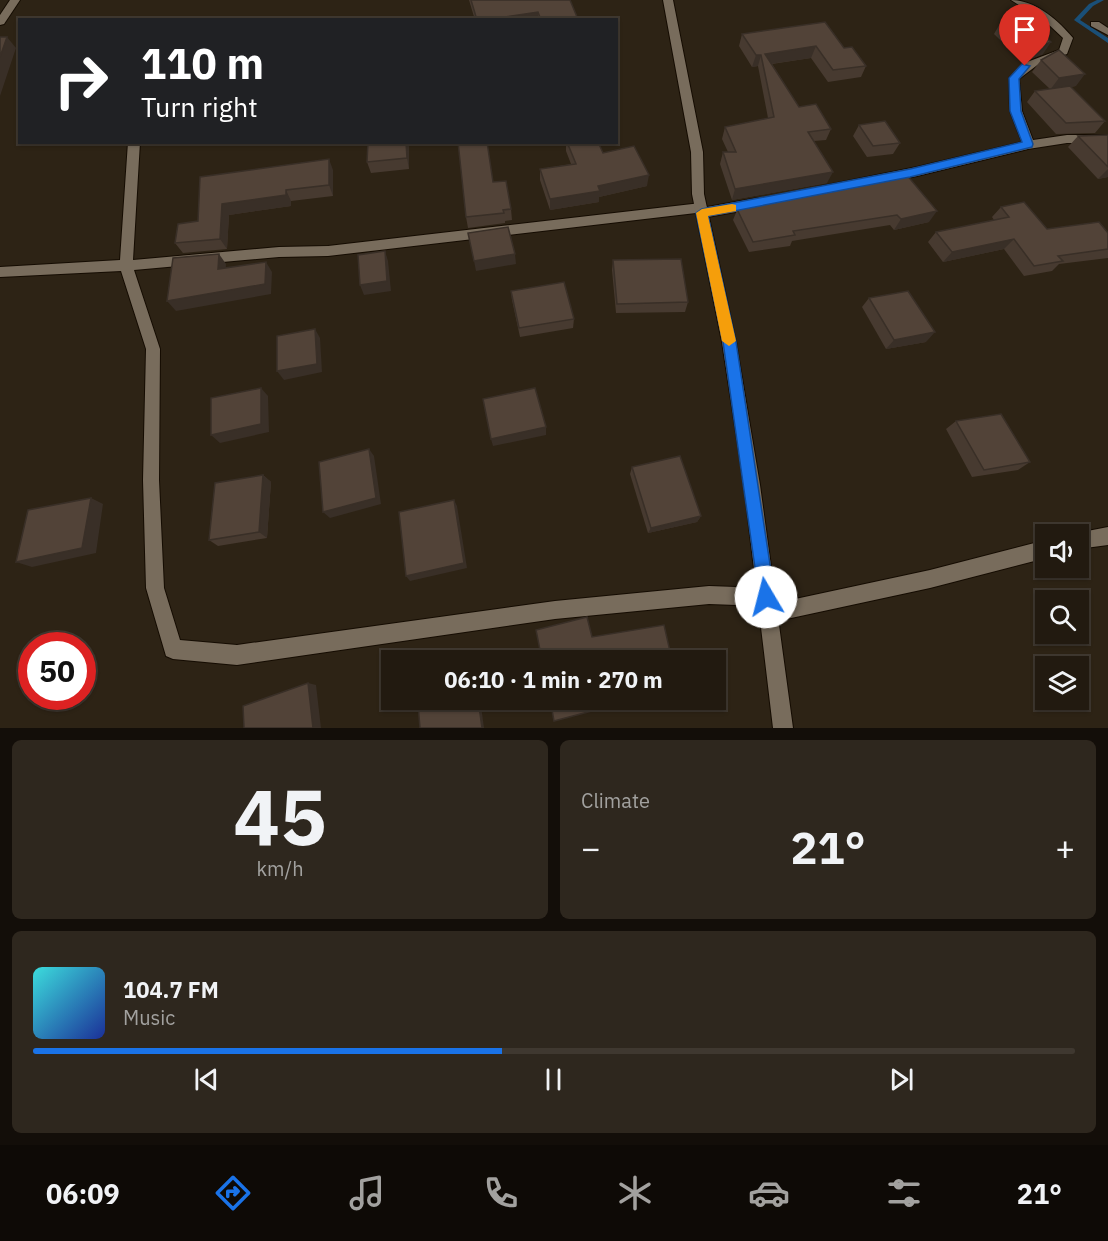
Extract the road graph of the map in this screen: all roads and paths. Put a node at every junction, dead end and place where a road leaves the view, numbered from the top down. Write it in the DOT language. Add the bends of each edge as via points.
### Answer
graph roads {
  1 [pos="15,0"];
  2 [pos="668,0"];
  3 [pos="1016,0"];
  4 [pos="0,22"];
  5 [pos="1095,24"];
  6 [pos="1108,32"];
  7 [pos="1108,139"];
  8 [pos="134,144"];
  9 [pos="1028,144"];
  10 [pos="806,194"];
  11 [pos="773,200"];
  12 [pos="701,211"];
  13 [pos="126,265"];
  14 [pos="0,272"];
  15 [pos="1108,536"];
  16 [pos="1089,539"];
  17 [pos="1035,552"];
  18 [pos="767,605"];
  19 [pos="783,728"];
  1 -- 4 [label="street"];
  2 -- 12 [label="street" via="697,152"];
  3 -- 9 [label="street" via="1050,20 1068,38 1064,52 1025,66 1014,78 1016,111"];
  5 -- 6 [label="street"];
  7 -- 9 [label="street"];
  8 -- 13 [label="street"];
  9 -- 10 [label="street"];
  11 -- 12 [label="street"];
  12 -- 13 [label="street" via="363,248"];
  12 -- 18 [label="street" via="729,342"];
  13 -- 14 [label="street"];
  13 -- 18 [label="street" via="153,349 151,480 155,588 172,649 237,655 555,610 709,595"];
  15 -- 16 [label="street"];
  17 -- 18 [label="street" via="930,579"];
  18 -- 19 [label="street"];
}
